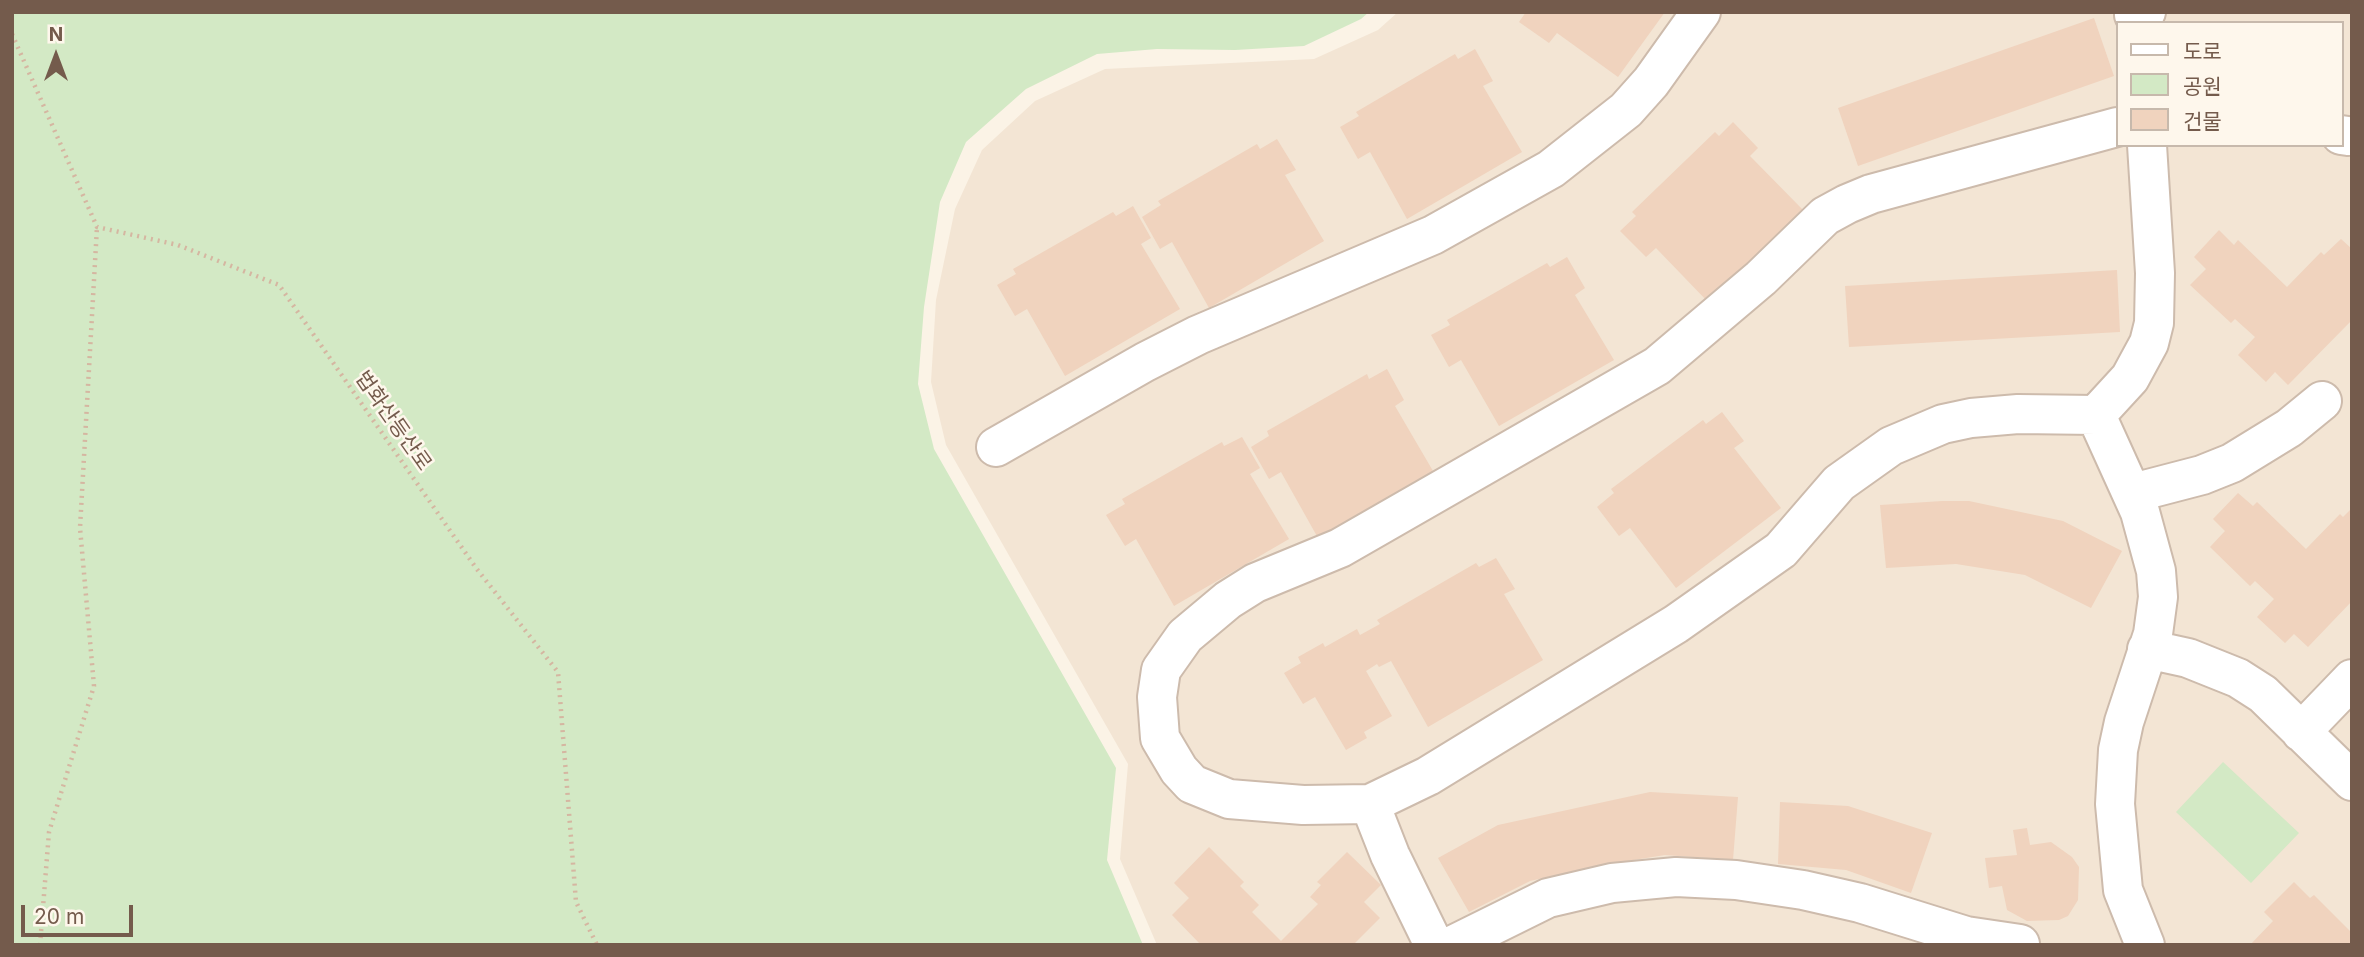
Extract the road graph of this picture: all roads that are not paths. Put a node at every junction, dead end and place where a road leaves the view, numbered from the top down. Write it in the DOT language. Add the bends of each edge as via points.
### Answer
graph roads {
  1 [pos="1701,12"];
  2 [pos="2116,127"];
  3 [pos="2147,147"];
  4 [pos="2322,401"];
  5 [pos="2096,415"];
  6 [pos="996,447"];
  7 [pos="2133,493"];
  8 [pos="2147,649"];
  9 [pos="2352,679"];
  10 [pos="2301,732"];
  11 [pos="2352,781"];
  12 [pos="1370,804"];
  13 [pos="2020,944"];
  14 [pos="1434,945"];
  15 [pos="1453,945"];
  16 [pos="2145,945"];
  1 -- 6 [label="lane" via="1626,110 1551,169 1433,235 1198,335"];
  2 -- 12 [label="lane" via="1847,204 1815,225 1657,366 1340,548 1255,583 1185,636 1161,670 1157,717 1168,755 1192,784 1209,793 1254,802"];
  3 -- 5 [label="lane" via="2154,323 2130,378"];
  4 -- 7 [label="lane" via="2289,428 2232,463"];
  5 -- 7 [label="lane"];
  5 -- 12 [label="lane" via="1970,418 1891,446 1839,483 1782,550 1676,624 1450,763"];
  7 -- 8 [label="lane" via="2158,597"];
  8 -- 10 [label="lane" via="2188,658 2238,678 2263,694"];
  8 -- 16 [label="lane" via="2122,731 2115,803 2123,890"];
  9 -- 10 [label="lane"];
  10 -- 11 [label="lane"];
  12 -- 14 [label="lane"];
  13 -- 15 [label="lane" via="1966,936 1803,890 1676,877 1612,883 1548,898"];
}
